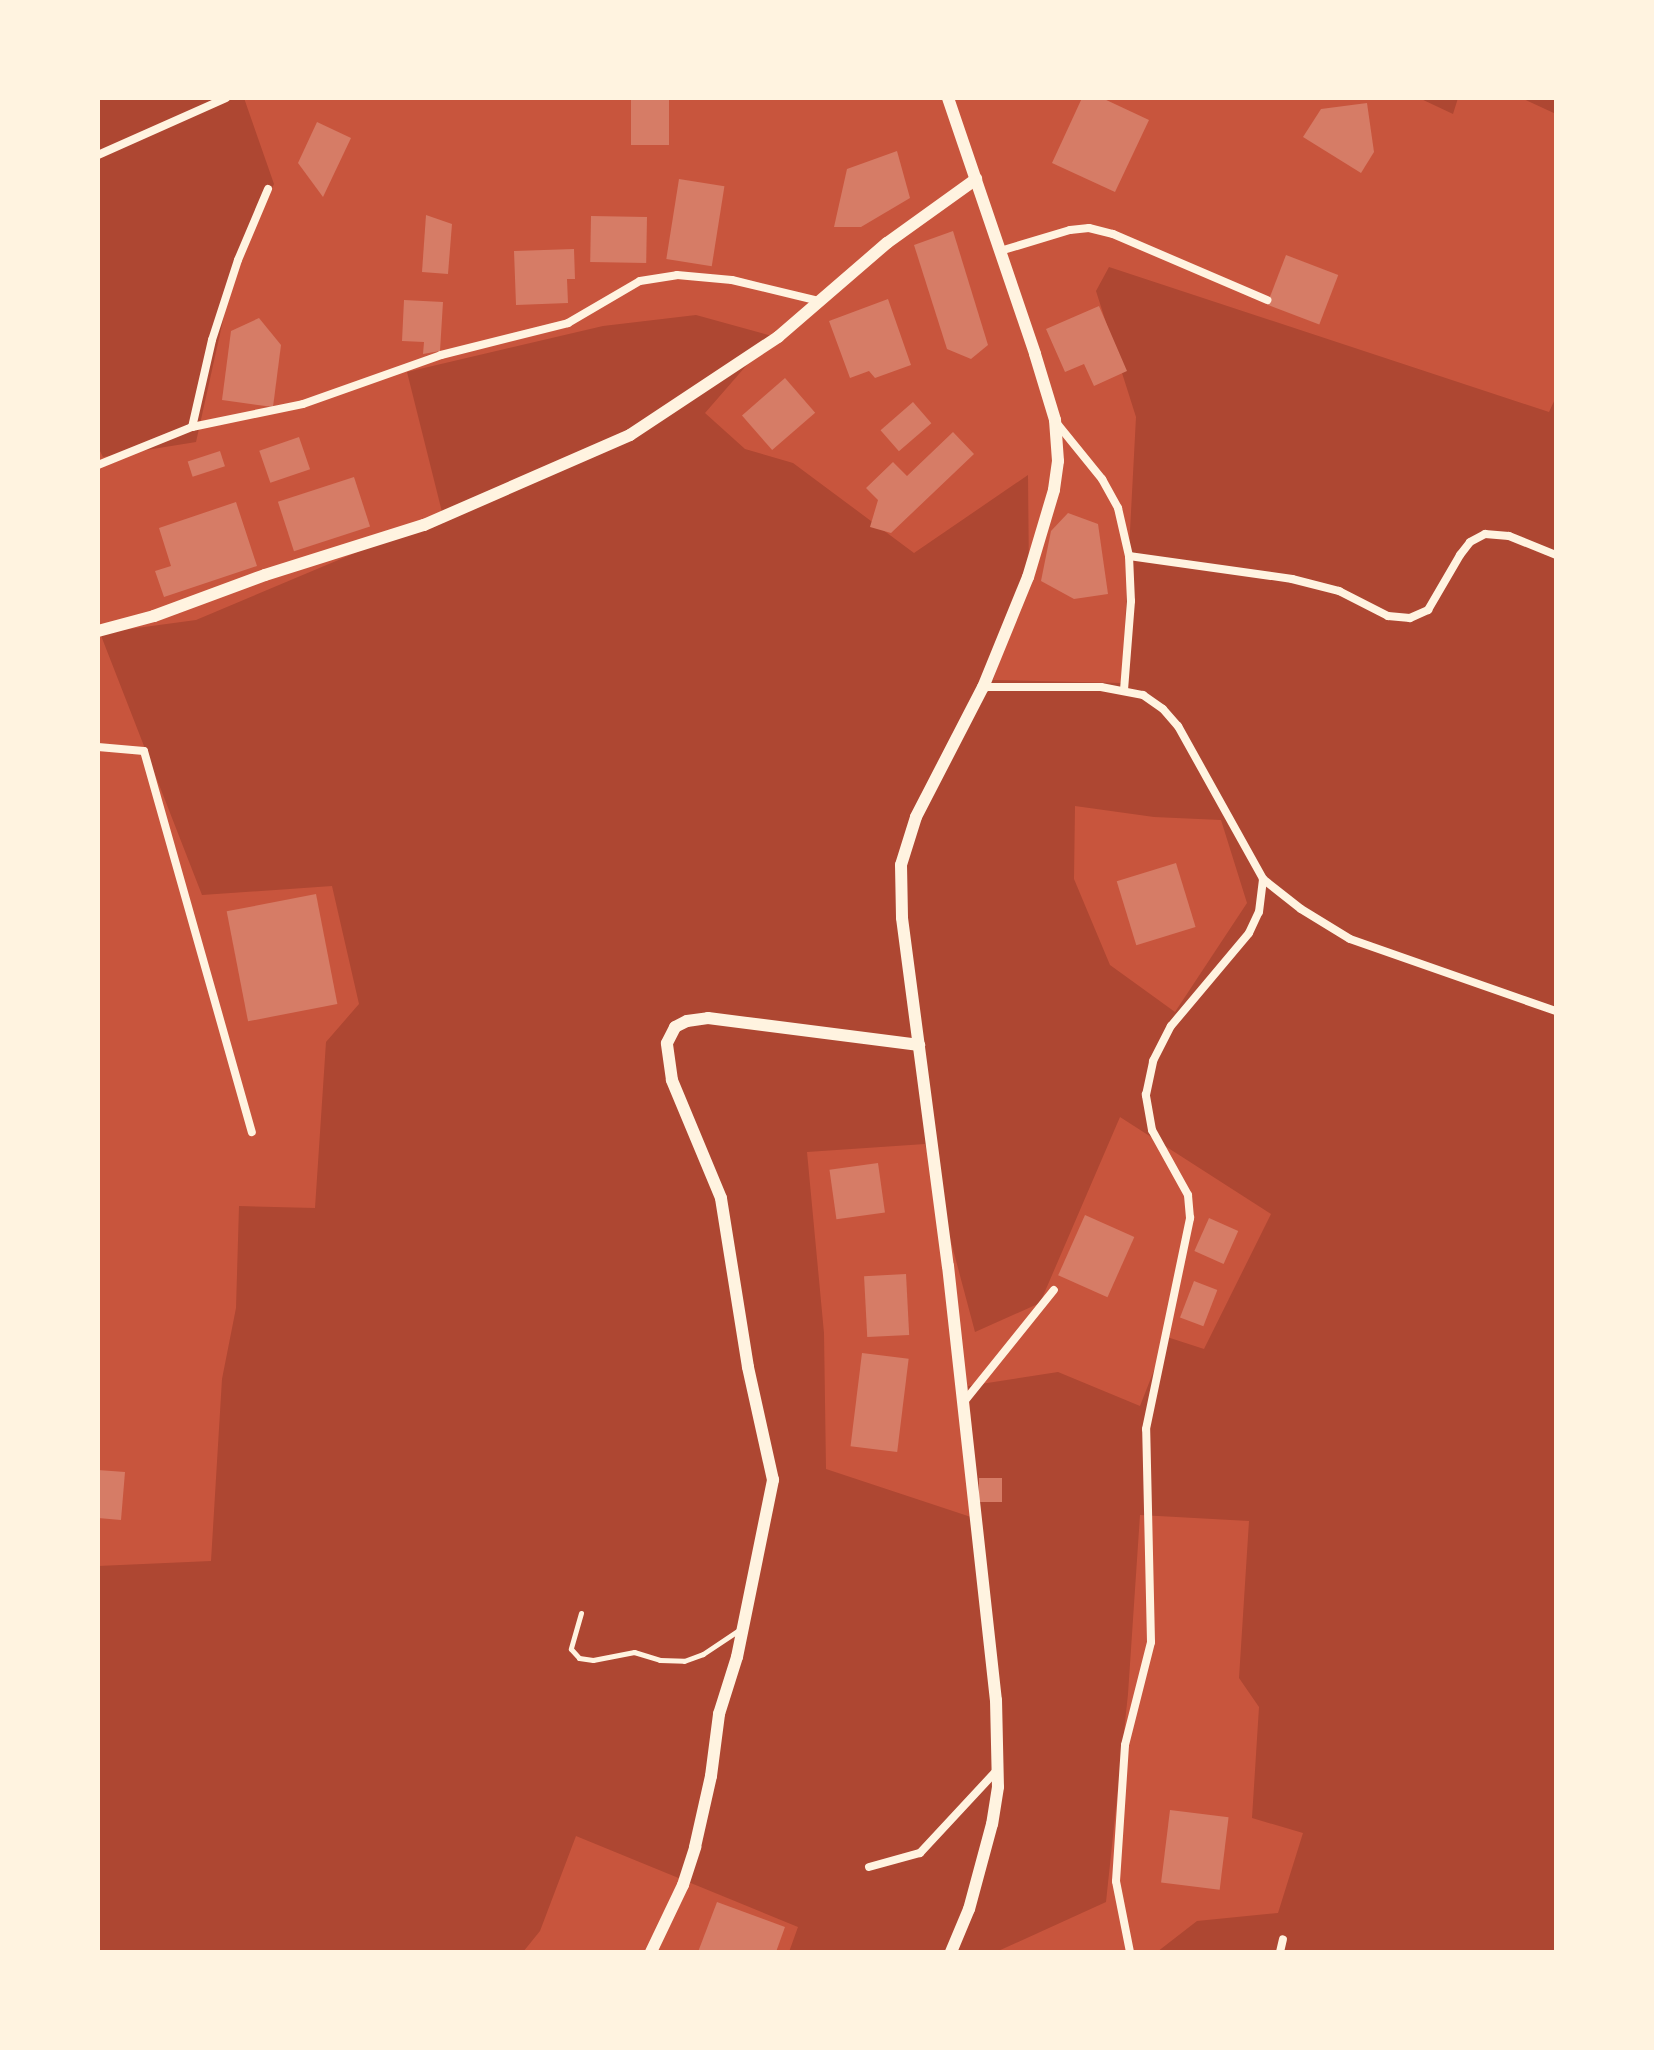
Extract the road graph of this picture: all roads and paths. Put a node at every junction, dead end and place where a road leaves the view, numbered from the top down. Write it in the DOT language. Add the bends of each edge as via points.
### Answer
graph roads {
  1 [pos="226,98"];
  2 [pos="948,98"];
  3 [pos="98,155"];
  4 [pos="976,179"];
  5 [pos="268,189"];
  6 [pos="1000,251"];
  7 [pos="1267,300"];
  8 [pos="819,301"];
  9 [pos="1055,420"];
  10 [pos="192,427"];
  11 [pos="98,465"];
  12 [pos="1556,555"];
  13 [pos="1129,556"];
  14 [pos="98,631"];
  15 [pos="983,687"];
  16 [pos="1124,689"];
  17 [pos="98,747"];
  18 [pos="1263,879"];
  19 [pos="1556,1011"];
  20 [pos="919,1045"];
  21 [pos="252,1132"];
  22 [pos="1054,1290"];
  23 [pos="962,1404"];
  24 [pos="581,1613"];
  25 [pos="744,1628"];
  26 [pos="998,1769"];
  27 [pos="869,1867"];
  28 [pos="1283,1939"];
  29 [pos="651,1952"];
  30 [pos="951,1952"];
  31 [pos="1130,1952"];
  32 [pos="1280,1952"];
  1 -- 3 [label="street"];
  2 -- 4 [label="street"];
  4 -- 6 [label="street"];
  4 -- 8 [label="street" via="887,243"];
  5 -- 10 [label="street" via="212,340"];
  6 -- 7 [label="street" via="1089,228"];
  6 -- 9 [label="street"];
  8 -- 10 [label="street" via="732,280 677,275 648,279 568,323 474,345 303,404"];
  8 -- 14 [label="street" via="778,337 630,435 577,460 424,525"];
  9 -- 13 [label="street" via="1113,498"];
  9 -- 15 [label="street" via="1054,490 1028,577"];
  10 -- 11 [label="street"];
  12 -- 13 [label="street" via="1509,536 1485,534 1465,549 1428,610 1410,618 1388,616 1339,591 1292,579"];
  13 -- 16 [label="street"];
  15 -- 16 [label="street"];
  15 -- 20 [label="street" via="916,817 901,865 902,918"];
  16 -- 18 [label="street" via="1143,695 1178,726"];
  17 -- 21 [label="street" via="144,751"];
  18 -- 19 [label="street" via="1350,939"];
  18 -- 31 [label="street" via="1259,912 1249,933 1171,1026 1153,1061 1146,1095 1152,1130 1188,1195 1190,1218 1146,1429 1151,1642 1125,1745 1116,1881"];
  20 -- 23 [label="street"];
  20 -- 25 [label="street" via="708,1018 675,1027 667,1043 672,1080 721,1198 748,1367 771,1462 771,1501"];
  22 -- 23 [label="street"];
  23 -- 26 [label="street" via="990,1632"];
  24 -- 25 [label="lane" via="571,1649 579,1658 593,1660 634,1652 684,1661"];
  25 -- 29 [label="street" via="719,1714 695,1847"];
  26 -- 27 [label="street" via="920,1853"];
  26 -- 30 [label="street" via="992,1824 969,1909"];
  28 -- 32 [label="street"];
}
